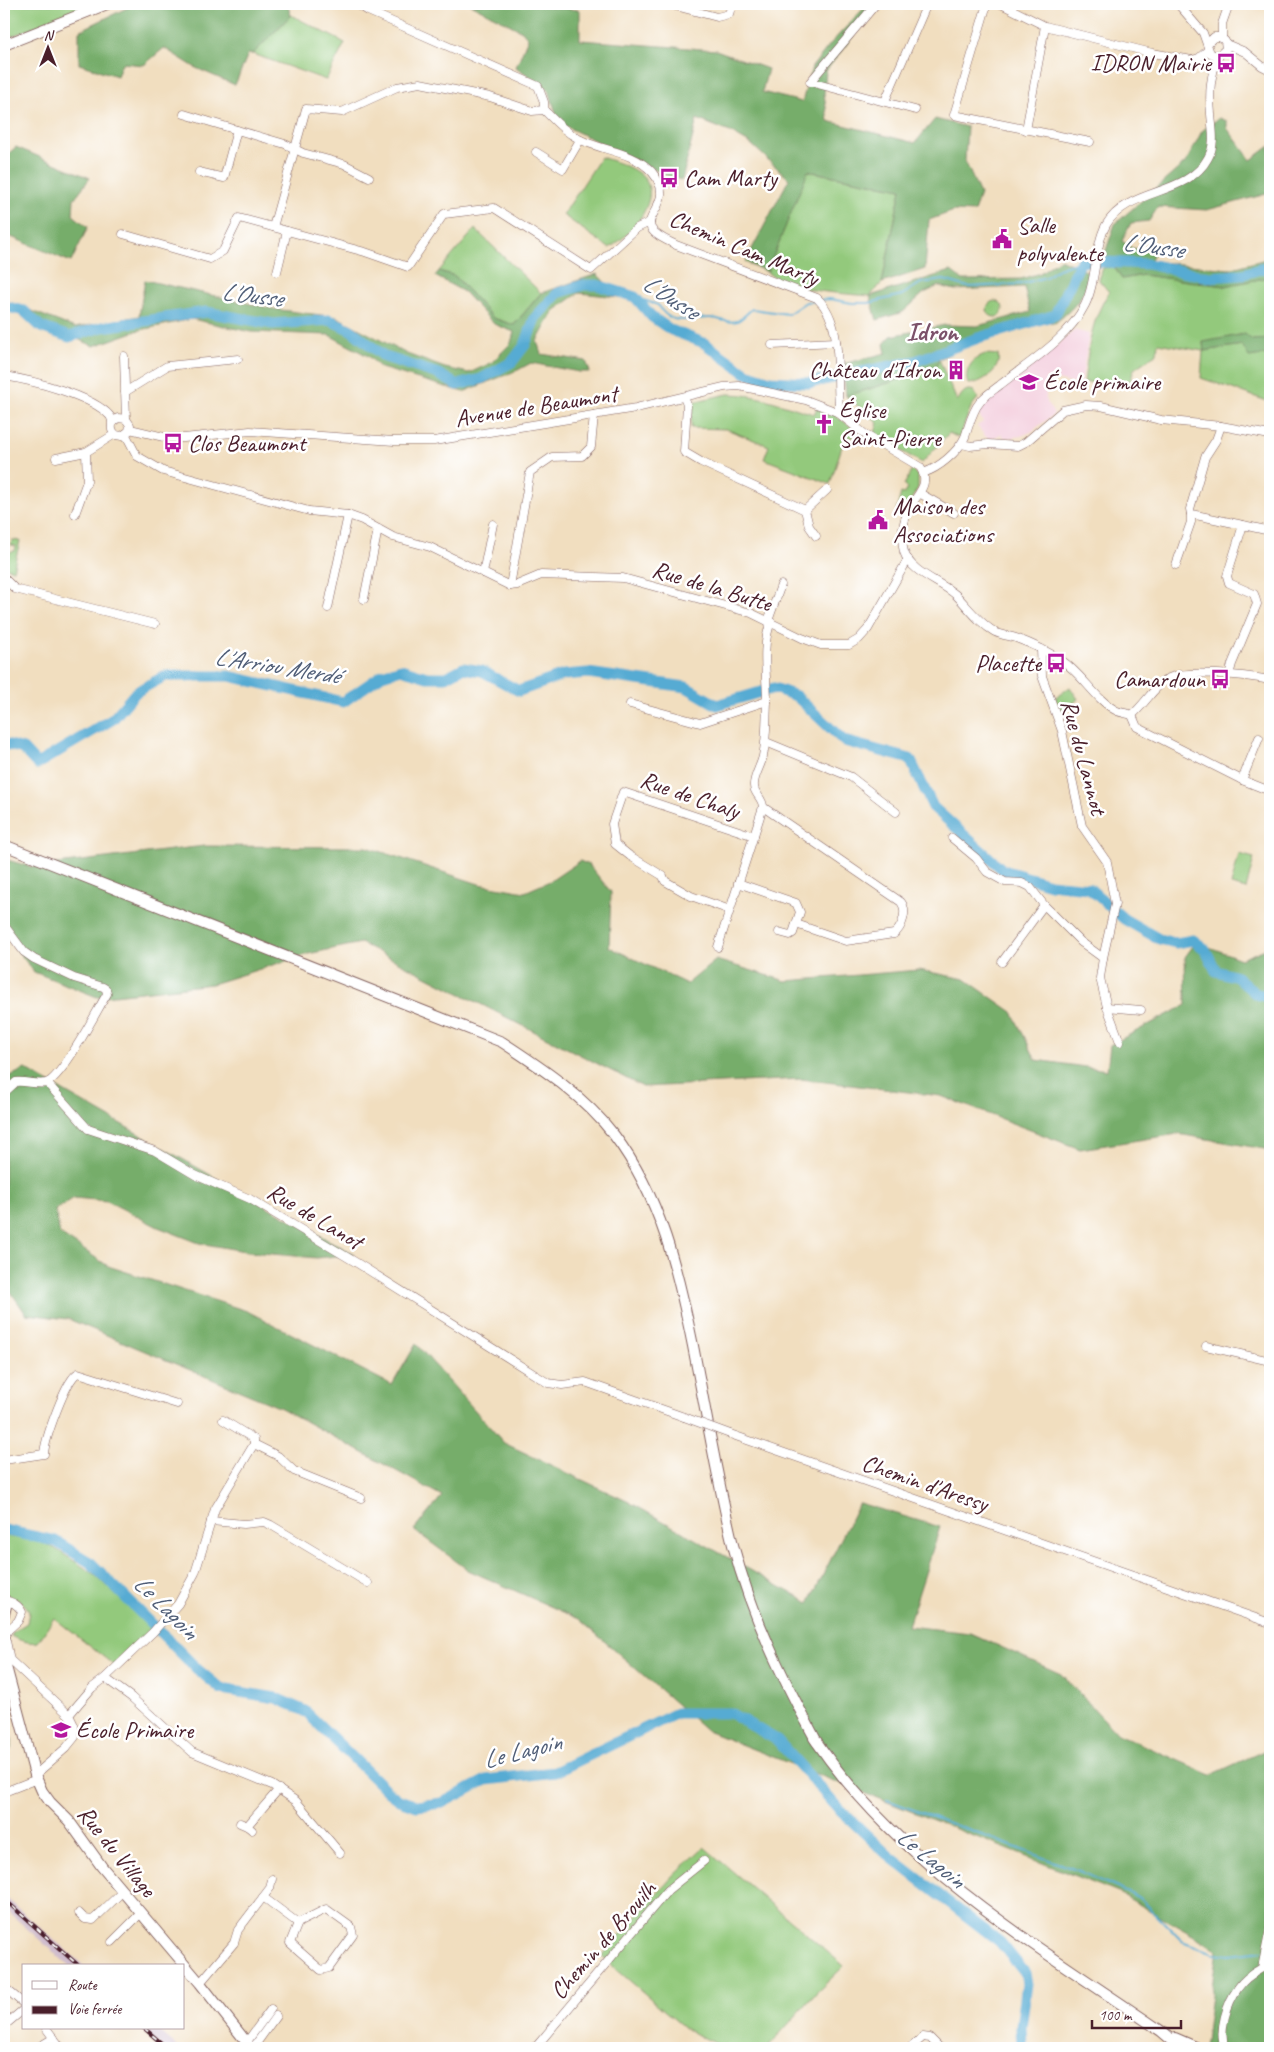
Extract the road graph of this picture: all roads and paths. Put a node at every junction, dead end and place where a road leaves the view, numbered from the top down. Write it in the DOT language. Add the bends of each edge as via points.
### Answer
graph roads {
  1 [pos="108,4"];
  2 [pos="356,4"];
  3 [pos="668,4"];
  4 [pos="732,4"];
  5 [pos="876,4"];
  6 [pos="927,4"];
  7 [pos="988,4"];
  8 [pos="1001,4"];
  9 [pos="1178,4"];
  10 [pos="1229,4"];
  11 [pos="1045,26"];
  12 [pos="1217,44"];
  13 [pos="4,45"];
  14 [pos="1270,70"];
  15 [pos="885,101"];
  16 [pos="544,110"];
  17 [pos="915,110"];
  18 [pos="184,114"];
  19 [pos="238,130"];
  20 [pos="1026,130"];
  21 [pos="580,140"];
  22 [pos="1090,142"];
  23 [pos="294,148"];
  24 [pos="536,152"];
  25 [pos="199,172"];
  26 [pos="369,177"];
  27 [pos="650,222"];
  28 [pos="273,227"];
  29 [pos="287,231"];
  30 [pos="123,234"];
  31 [pos="277,272"];
  32 [pos="836,342"];
  33 [pos="772,346"];
  34 [pos="124,356"];
  35 [pos="238,359"];
  36 [pos="4,376"];
  37 [pos="125,392"];
  38 [pos="684,396"];
  39 [pos="837,412"];
  40 [pos="594,416"];
  41 [pos="126,419"];
  42 [pos="113,422"];
  43 [pos="1221,426"];
  44 [pos="128,432"];
  45 [pos="115,434"];
  46 [pos="1270,435"];
  47 [pos="962,444"];
  48 [pos="86,452"];
  49 [pos="56,458"];
  50 [pos="924,473"];
  51 [pos="827,490"];
  52 [pos="921,494"];
  53 [pos="806,510"];
  54 [pos="954,513"];
  55 [pos="75,514"];
  56 [pos="1191,514"];
  57 [pos="348,515"];
  58 [pos="493,524"];
  59 [pos="1244,525"];
  60 [pos="378,529"];
  61 [pos="1270,531"];
  62 [pos="816,536"];
  63 [pos="908,559"];
  64 [pos="1176,565"];
  65 [pos="483,572"];
  66 [pos="4,578"];
  67 [pos="781,585"];
  68 [pos="514,586"];
  69 [pos="364,600"];
  70 [pos="328,608"];
  71 [pos="770,622"];
  72 [pos="155,624"];
  73 [pos="1041,649"];
  74 [pos="1229,675"];
  75 [pos="1270,680"];
  76 [pos="767,700"];
  77 [pos="630,704"];
  78 [pos="1132,714"];
  79 [pos="1259,738"];
  80 [pos="766,742"];
  81 [pos="1242,780"];
  82 [pos="1270,790"];
  83 [pos="763,807"];
  84 [pos="896,812"];
  85 [pos="754,836"];
  86 [pos="952,838"];
  87 [pos="4,845"];
  88 [pos="4,850"];
  89 [pos="738,882"];
  90 [pos="1044,905"];
  91 [pos="730,910"];
  92 [pos="796,924"];
  93 [pos="4,925"];
  94 [pos="779,932"];
  95 [pos="718,947"];
  96 [pos="1103,958"];
  97 [pos="1002,962"];
  98 [pos="1107,1007"];
  99 [pos="1141,1010"];
  100 [pos="1120,1042"];
  101 [pos="529,1059"];
  102 [pos="47,1083"];
  103 [pos="4,1093"];
  104 [pos="1206,1346"];
  105 [pos="1270,1361"];
  106 [pos="566,1384"];
  107 [pos="177,1404"];
  108 [pos="223,1420"];
  109 [pos="254,1444"];
  110 [pos="4,1460"];
  111 [pos="361,1498"];
  112 [pos="211,1521"];
  113 [pos="368,1583"];
  114 [pos="4,1605"];
  115 [pos="1270,1623"];
  116 [pos="4,1659"];
  117 [pos="105,1678"];
  118 [pos="69,1715"];
  119 [pos="36,1777"];
  120 [pos="278,1790"];
  121 [pos="4,1792"];
  122 [pos="246,1826"];
  123 [pos="340,1853"];
  124 [pos="704,1860"];
  125 [pos="272,1879"];
  126 [pos="123,1891"];
  127 [pos="263,1897"];
  128 [pos="79,1912"];
  129 [pos="141,1913"];
  130 [pos="298,1923"];
  131 [pos="1270,1928"];
  132 [pos="112,1942"];
  133 [pos="184,1964"];
  134 [pos="185,1965"];
  135 [pos="1266,1966"];
  136 [pos="200,1983"];
  137 [pos="4,1987"];
  138 [pos="22,2002"];
  139 [pos="22,2010"];
  140 [pos="274,2012"];
  141 [pos="5,2025"];
  142 [pos="48,2030"];
  143 [pos="1161,2031"];
  144 [pos="54,2038"];
  145 [pos="250,2046"];
  146 [pos="1222,2046"];
  147 [pos="38,2048"];
  148 [pos="61,2048"];
  149 [pos="535,2048"];
  150 [pos="632,2048"];
  151 [pos="640,2048"];
  152 [pos="910,2048"];
  153 [pos="940,2048"];
  154 [pos="1181,2048"];
  155 [pos="1198,2048"];
  1 -- 13 [label="main road"];
  2 -- 16 [label="street" via="538,86"];
  3 -- 4 [label="street" via="717,18 729,14"];
  5 -- 15 [label="street" via="810,82"];
  6 -- 15 [label="street"];
  7 -- 20 [label="street" via="954,115"];
  8 -- 11 [label="street"];
  9 -- 12 [label="street"];
  10 -- 12 [label="street"];
  11 -- 12 [label="street" via="1181,59 1199,58"];
  11 -- 20 [label="street"];
  12 -- 14 [label="street" via="1245,52"];
  12 -- 47 [label="street" via="1210,94 1213,137 1209,158 1188,179 1139,199 1117,212 1105,227 1085,305 1072,326 979,402"];
  15 -- 17 [label="street"];
  16 -- 21 [label="street, Chemin Cam Marty" via="564,130"];
  16 -- 23 [label="street" via="532,111 490,97 420,84 397,87 342,112 306,109"];
  18 -- 19 [label="street"];
  19 -- 23 [label="street"];
  19 -- 25 [label="street" via="224,178"];
  20 -- 22 [label="street"];
  21 -- 24 [label="street" via="563,169"];
  21 -- 27 [label="street, Chemin Cam Marty" via="640,162 658,180 662,191"];
  23 -- 26 [label="street" via="344,164"];
  23 -- 28 [label="street"];
  27 -- 29 [label="street" via="637,228 591,270 494,208 444,214 408,267"];
  27 -- 32 [label="street, Chemin Cam Marty" via="657,234 676,245 817,298 825,305"];
  28 -- 29 [label="street"];
  28 -- 30 [label="street" via="239,218 223,251 210,259"];
  29 -- 31 [label="street"];
  32 -- 33 [label="street"];
  32 -- 39 [label="street, Chemin Cam Marty"];
  34 -- 37 [label="street"];
  35 -- 37 [label="street" via="168,366"];
  36 -- 42 [label="street" via="66,392 102,410"];
  37 -- 41 [label="street"];
  38 -- 39 [label="street, Avenue de Beaumont" via="739,386 806,400"];
  38 -- 40 [label="street, Avenue de Beaumont"];
  38 -- 53 [label="street" via="687,405 684,452"];
  39 -- 50 [label="street, Avenue de Beaumont" via="866,435 920,467"];
  40 -- 44 [label="street, Avenue de Beaumont" via="445,440 419,441 250,431 184,438"];
  40 -- 68 [label="street" via="591,447 582,456 552,457 530,472"];
  41 -- 42 [label="street" via="118,418"];
  41 -- 44 [label="street" via="130,425"];
  42 -- 45 [label="street"];
  43 -- 46 [label="street"];
  43 -- 47 [label="street" via="1161,420 1086,405 1063,410 1018,446"];
  43 -- 56 [label="street" via="1205,457"];
  44 -- 45 [label="street" via="119,436"];
  44 -- 57 [label="street" via="137,456 163,471 310,511"];
  45 -- 48 [label="street"];
  47 -- 50 [label="street" via="935,469"];
  48 -- 49 [label="street"];
  48 -- 55 [label="street" via="87,480"];
  50 -- 52 [label="street"];
  51 -- 53 [label="street"];
  52 -- 54 [label="street"];
  52 -- 63 [label="street" via="911,506 904,524 902,545"];
  53 -- 62 [label="street" via="809,526"];
  56 -- 59 [label="street"];
  56 -- 64 [label="street"];
  57 -- 60 [label="street"];
  57 -- 70 [label="street"];
  58 -- 65 [label="street"];
  59 -- 61 [label="street"];
  59 -- 74 [label="street" via="1227,581 1254,594 1256,604"];
  60 -- 65 [label="street" via="393,537 430,547"];
  60 -- 69 [label="street"];
  63 -- 71 [label="street, Rue de la Butte" via="868,629 849,645 821,645"];
  63 -- 73 [label="street" via="954,594 988,628"];
  65 -- 68 [label="street"];
  66 -- 72 [label="street" via="15,589"];
  67 -- 71 [label="street"];
  68 -- 71 [label="street, Rue de la Butte" via="541,575 623,578 750,613"];
  71 -- 76 [label="street" via="765,651"];
  73 -- 78 [label="street" via="1074,670 1104,702 1117,711"];
  73 -- 96 [label="street, Rue du Lannot" via="1042,676 1062,731 1082,826 1107,862 1116,904"];
  74 -- 75 [label="street"];
  74 -- 78 [label="street" via="1173,676 1158,686 1144,705"];
  76 -- 77 [label="street" via="700,723"];
  76 -- 80 [label="street"];
  78 -- 81 [label="street" via="1138,727"];
  79 -- 81 [label="street"];
  80 -- 83 [label="street" via="753,785"];
  80 -- 84 [label="street" via="851,777"];
  81 -- 82 [label="street"];
  83 -- 85 [label="street"];
  83 -- 92 [label="street" via="905,906 899,930 894,934 846,941"];
  85 -- 89 [label="street"];
  85 -- 91 [label="street, Rue de Chaly" via="623,792 612,824 616,844 630,856 691,896"];
  86 -- 90 [label="street" via="987,872 1005,882 1030,887"];
  87 -- 101 [label="main road" via="502,1042"];
  88 -- 101 [label="main road"];
  89 -- 91 [label="street"];
  89 -- 92 [label="street" via="796,903 800,912"];
  90 -- 96 [label="street" via="1081,942"];
  90 -- 97 [label="street"];
  91 -- 95 [label="street"];
  92 -- 94 [label="street" via="790,935"];
  93 -- 102 [label="street" via="24,952 34,959 106,989 107,994 62,1070"];
  96 -- 98 [label="street, Rue du Lannot" via="1100,978"];
  98 -- 99 [label="street"];
  98 -- 100 [label="street, Rue du Lannot"];
  101 -- 143 [label="main road" via="586,1105 614,1134 656,1207 682,1293 733,1544 752,1609 817,1742 874,1814 956,1888"];
  102 -- 103 [label="street" via="16,1082"];
  102 -- 106 [label="street, Rue de Lanot" via="88,1130 154,1151 195,1175 250,1200 548,1383"];
  104 -- 105 [label="street"];
  106 -- 115 [label="street, Chemin d'Aressy, bridge" via="585,1382"];
  107 -- 110 [label="street" via="78,1373 71,1380 54,1418 44,1454"];
  108 -- 109 [label="street" via="254,1439"];
  109 -- 111 [label="street" via="278,1456 294,1470"];
  109 -- 112 [label="street"];
  112 -- 113 [label="street" via="264,1522"];
  112 -- 117 [label="street" via="195,1573 178,1604"];
  114 -- 118 [label="street" via="20,1607 22,1615 5,1636 10,1660"];
  116 -- 119 [label="main road, Rue du Village"];
  117 -- 118 [label="street"];
  117 -- 120 [label="street" via="192,1752"];
  118 -- 119 [label="street" via="75,1736"];
  119 -- 121 [label="street"];
  119 -- 126 [label="main road, Rue du Village" via="50,1802 69,1821"];
  120 -- 122 [label="street"];
  120 -- 123 [label="street" via="296,1801"];
  124 -- 149 [label="street, Chemin de Brouilh" via="668,1890"];
  125 -- 127 [label="street"];
  126 -- 128 [label="street" via="93,1920 85,1919"];
  126 -- 129 [label="main road, Rue du Village"];
  127 -- 130 [label="street"];
  127 -- 136 [label="street" via="238,1930 234,1943"];
  129 -- 132 [label="street"];
  129 -- 133 [label="main road, Rue du Village"];
  130 -- 130 [label="street" via="290,1943 321,1970 329,1968 353,1935 351,1928 326,1909"];
  131 -- 135 [label="street"];
  134 -- 136 [label="main road, Rue du Village"];
  135 -- 146 [label="street" via="1238,1987 1225,2022"];
  136 -- 145 [label="main road, Rue du Village"];
  137 -- 138 [label="street"];
  139 -- 141 [label="street"];
  140 -- 145 [label="street, Rue du Village"];
  142 -- 144 [label="street"];
  143 -- 154 [label="main road"];
  143 -- 155 [label="main road"];
  144 -- 147 [label="street"];
  144 -- 148 [label="street"];
  150 -- 151 [label="street"];
  152 -- 153 [label="street" via="923,2037 930,2038"];
}
